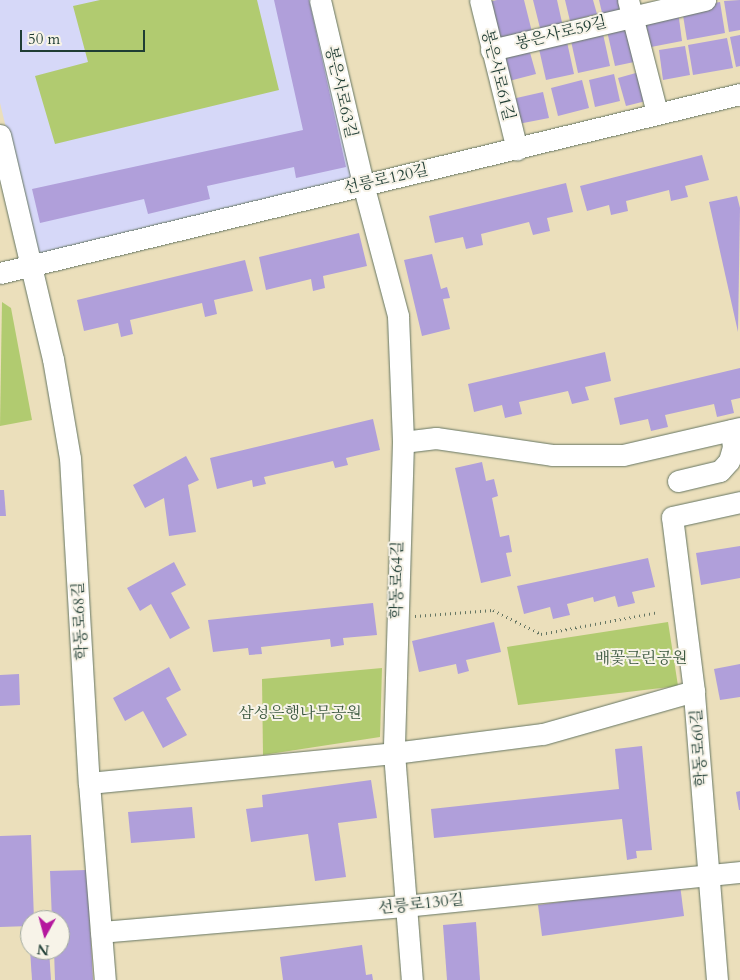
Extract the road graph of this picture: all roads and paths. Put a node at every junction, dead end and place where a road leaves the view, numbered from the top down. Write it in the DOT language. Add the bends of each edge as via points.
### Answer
graph roads {
  1 [pos="320,0"];
  2 [pos="480,0"];
  3 [pos="705,0"];
  4 [pos="630,8"];
  5 [pos="491,50"];
  6 [pos="740,94"];
  7 [pos="657,113"];
  8 [pos="0,135"];
  9 [pos="517,149"];
  10 [pos="363,184"];
  11 [pos="32,266"];
  12 [pos="0,273"];
  13 [pos="736,429"];
  14 [pos="403,442"];
  15 [pos="678,480"];
  16 [pos="740,502"];
  17 [pos="658,612"];
  18 [pos="397,618"];
  19 [pos="694,691"];
  20 [pos="394,753"];
  21 [pos="89,783"];
  22 [pos="740,872"];
  23 [pos="708,875"];
  24 [pos="405,906"];
  25 [pos="101,932"];
  26 [pos="105,980"];
  27 [pos="412,980"];
  28 [pos="717,980"];
  1 -- 10 [label="street, 봉은사로63길"];
  2 -- 5 [label="street, 봉은사로61길"];
  3 -- 4 [label="street, 봉은사로59길"];
  4 -- 5 [label="street, 봉은사로59길"];
  4 -- 7 [label="street"];
  5 -- 9 [label="street, 봉은사로61길"];
  6 -- 7 [label="street, 선릉로120길"];
  7 -- 9 [label="street, 선릉로120길"];
  8 -- 11 [label="street, 학동로68길"];
  9 -- 10 [label="street, 선릉로120길"];
  10 -- 11 [label="street, 선릉로120길"];
  10 -- 14 [label="street, 학동로64길" via="398,316"];
  11 -- 12 [label="street, 선릉로120길"];
  11 -- 21 [label="street, 학동로68길" via="53,358 70,458"];
  13 -- 14 [label="street" via="623,455 552,455 436,438"];
  13 -- 15 [label="street" via="729,460 720,471"];
  14 -- 18 [label="street, 학동로64길"];
  16 -- 19 [label="street, 학동로60길" via="672,517"];
  17 -- 18 [label="path" via="541,634 493,610"];
  18 -- 20 [label="street, 학동로64길"];
  19 -- 20 [label="street" via="543,734"];
  19 -- 23 [label="street, 학동로60길"];
  20 -- 21 [label="street"];
  20 -- 24 [label="street, 학동로64길"];
  21 -- 25 [label="street, 학동로68길"];
  22 -- 23 [label="street, 선릉로130길"];
  23 -- 24 [label="street, 선릉로130길"];
  23 -- 28 [label="street, 학동로60길"];
  24 -- 25 [label="street, 선릉로130길"];
  24 -- 27 [label="street, 학동로64길"];
  25 -- 26 [label="street, 학동로68길"];
}
